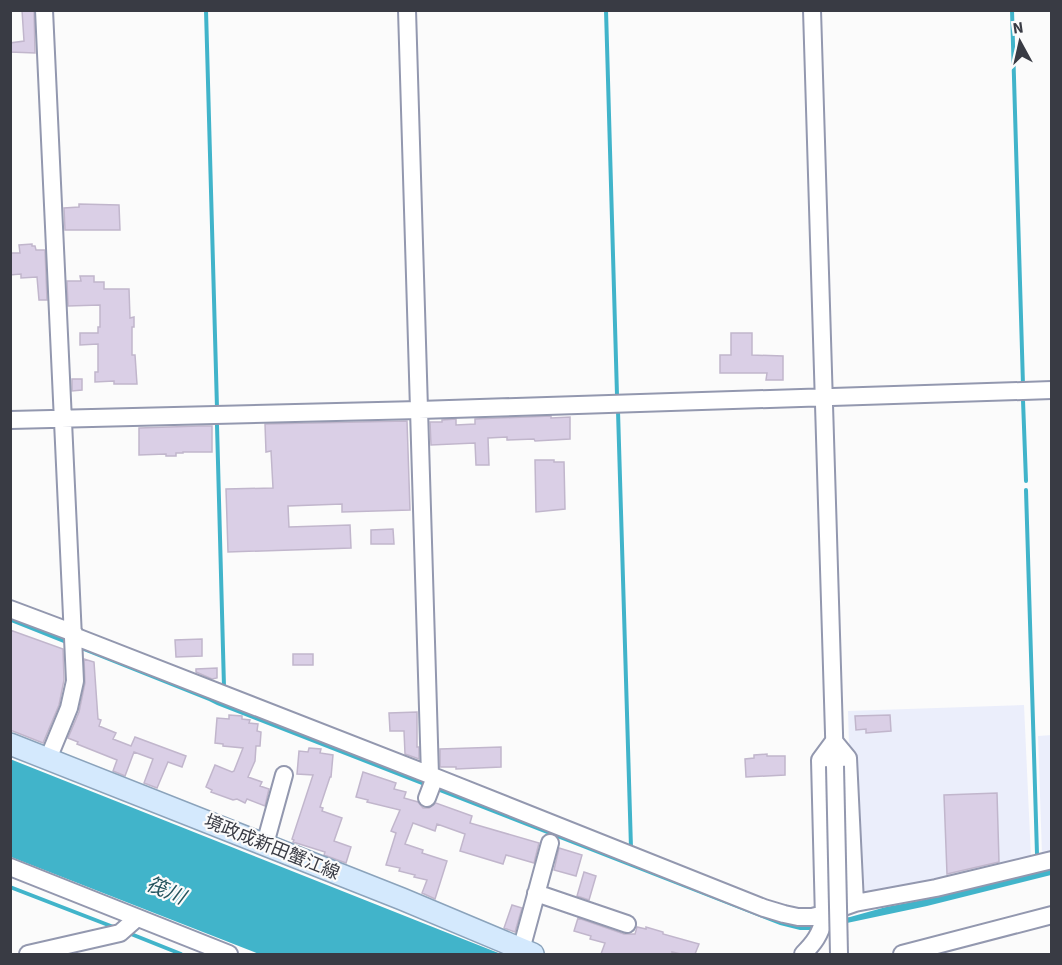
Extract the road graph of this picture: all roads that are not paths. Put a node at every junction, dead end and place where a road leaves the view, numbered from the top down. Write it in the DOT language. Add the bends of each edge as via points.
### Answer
graph roads {
  1 [pos="44,10"];
  2 [pos="408,10"];
  3 [pos="812,10"];
  4 [pos="1052,390"];
  5 [pos="825,396"];
  6 [pos="419,410"];
  7 [pos="64,418"];
  8 [pos="10,420"];
  9 [pos="10,609"];
  10 [pos="74,640"];
  11 [pos="834,741"];
  12 [pos="10,744"];
  13 [pos="48,759"];
  14 [pos="284,775"];
  15 [pos="431,784"];
  16 [pos="550,843"];
  17 [pos="265,844"];
  18 [pos="1052,860"];
  19 [pos="10,867"];
  20 [pos="536,893"];
  21 [pos="855,903"];
  22 [pos="1052,915"];
  23 [pos="137,918"];
  24 [pos="823,922"];
  25 [pos="627,924"];
  26 [pos="527,952"];
  27 [pos="28,954"];
  28 [pos="229,954"];
  29 [pos="803,954"];
  30 [pos="839,954"];
  31 [pos="902,954"];
  1 -- 7 [label="street"];
  2 -- 6 [label="street"];
  3 -- 5 [label="street"];
  4 -- 5 [label="street"];
  5 -- 6 [label="street"];
  5 -- 11 [label="street"];
  6 -- 7 [label="street"];
  6 -- 15 [label="street"];
  7 -- 8 [label="street"];
  7 -- 10 [label="street"];
  9 -- 10 [label="street"];
  10 -- 13 [label="street" via="75,681 69,708"];
  10 -- 15 [label="street"];
  11 -- 21 [label="street" via="848,758"];
  11 -- 24 [label="street" via="820,760"];
  11 -- 30 [label="street, bridge"];
  12 -- 13 [label="main road, 境政成新田蟹江線"];
  13 -- 17 [label="main road, 境政成新田蟹江線"];
  14 -- 17 [label="street"];
  15 -- 24 [label="street" via="764,908 812,916"];
  16 -- 20 [label="street"];
  17 -- 26 [label="main road, 境政成新田蟹江線"];
  18 -- 21 [label="street"];
  19 -- 23 [label="street"];
  20 -- 25 [label="street"];
  20 -- 26 [label="street"];
  21 -- 24 [label="street"];
  22 -- 31 [label="street"];
  23 -- 27 [label="street" via="120,933"];
  23 -- 28 [label="street"];
  24 -- 29 [label="street" via="814,943"];
}
